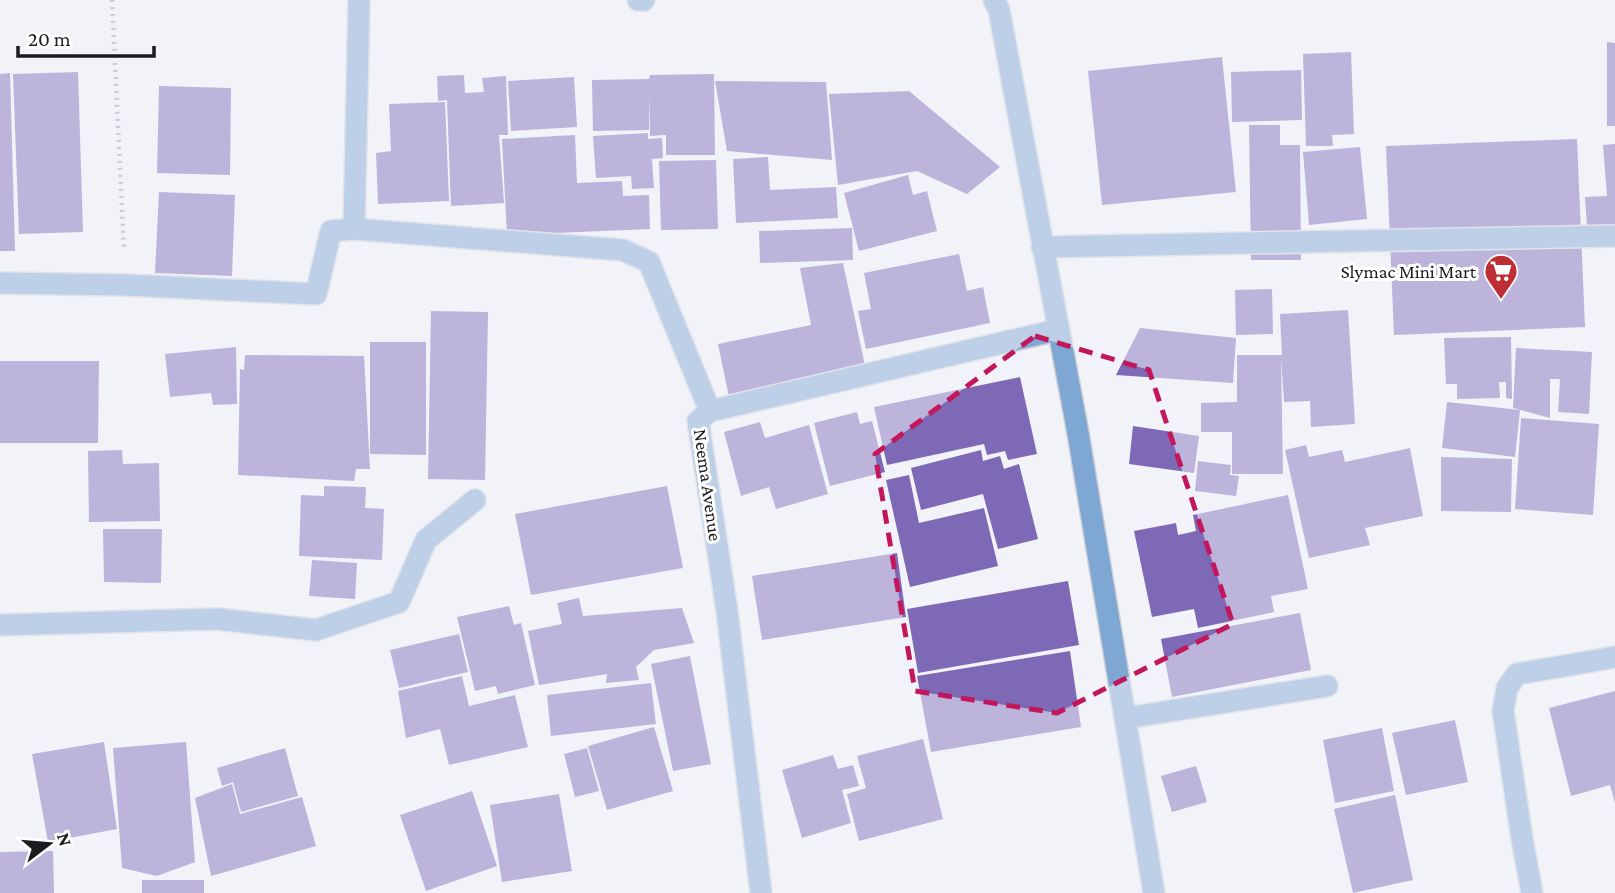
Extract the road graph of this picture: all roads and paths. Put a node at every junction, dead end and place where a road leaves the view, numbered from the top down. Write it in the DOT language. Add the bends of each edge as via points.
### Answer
graph roads {
  1 [pos="112,0"];
  2 [pos="359,0"];
  3 [pos="638,0"];
  4 [pos="643,0"];
  5 [pos="994,0"];
  6 [pos="354,229"];
  7 [pos="1615,236"];
  8 [pos="1042,247"];
  9 [pos="0,283"];
  10 [pos="125,285"];
  11 [pos="1057,330"];
  12 [pos="710,411"];
  13 [pos="475,500"];
  14 [pos="0,625"];
  15 [pos="1615,657"];
  16 [pos="1327,686"];
  17 [pos="1126,718"];
  18 [pos="761,893"];
  19 [pos="1154,893"];
  20 [pos="1532,893"];
  1 -- 10 [label="path"];
  2 -- 6 [label="street"];
  3 -- 4 [label="street"];
  5 -- 8 [label="street"];
  6 -- 10 [label="street" via="331,231 316,294"];
  6 -- 12 [label="street, Neema Avenue" via="623,250 649,262"];
  7 -- 8 [label="street"];
  8 -- 11 [label="street"];
  9 -- 10 [label="street"];
  11 -- 12 [label="street"];
  11 -- 17 [label="street"];
  12 -- 18 [label="street, Neema Avenue" via="698,421 727,611"];
  13 -- 14 [label="street" via="426,540 399,602 316,630 217,619"];
  15 -- 20 [label="street" via="1517,674 1507,688 1503,711"];
  16 -- 17 [label="street"];
  17 -- 19 [label="street"];
}
